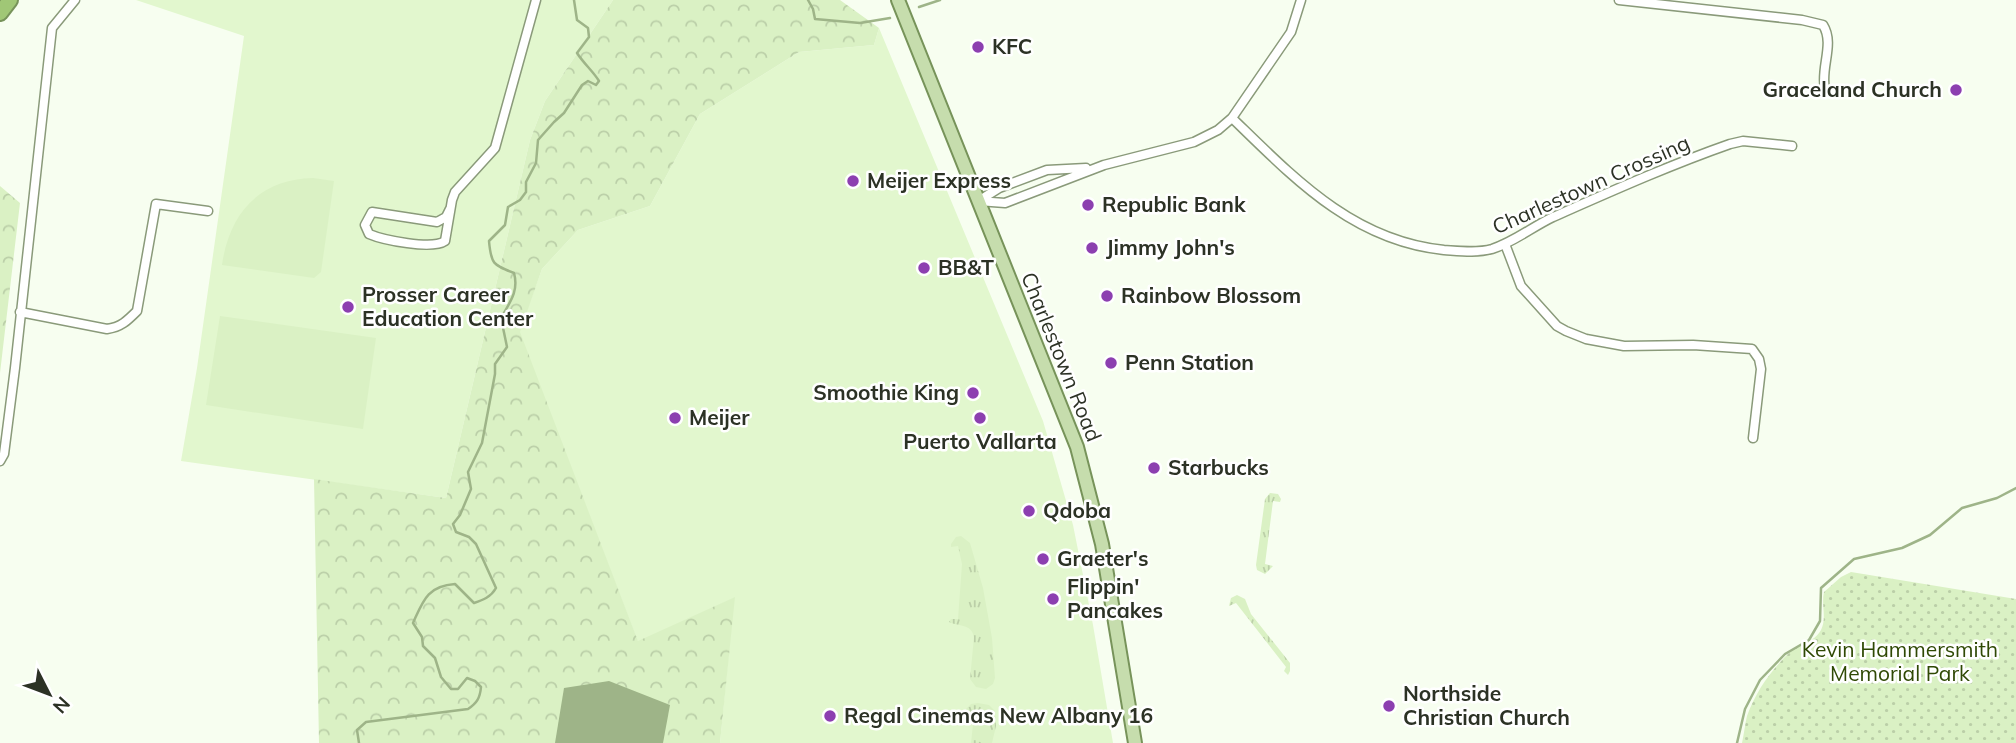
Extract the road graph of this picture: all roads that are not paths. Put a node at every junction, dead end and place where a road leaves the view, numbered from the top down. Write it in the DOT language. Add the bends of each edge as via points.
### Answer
graph roads {
  1 [pos="10,0"];
  2 [pos="75,0"];
  3 [pos="536,0"];
  4 [pos="898,0"];
  5 [pos="1301,0"];
  6 [pos="1619,0"];
  7 [pos="0,13"];
  8 [pos="1825,89"];
  9 [pos="1232,118"];
  10 [pos="1792,146"];
  11 [pos="1100,167"];
  12 [pos="978,201"];
  13 [pos="450,209"];
  14 [pos="208,211"];
  15 [pos="1505,244"];
  16 [pos="20,312"];
  17 [pos="1754,438"];
  18 [pos="0,461"];
  19 [pos="1135,743"];
  1 -- 7 [label="highway"];
  2 -- 16 [label="street" via="52,29"];
  3 -- 13 [label="street" via="495,148 455,192"];
  4 -- 12 [label="main road, Charlestown Road"];
  5 -- 9 [label="street" via="1291,32"];
  6 -- 8 [label="street" via="1823,25 1828,49"];
  9 -- 11 [label="street" via="1194,142"];
  9 -- 15 [label="street, Charlestown Crossing" via="1318,196 1375,233 1449,250 1481,251"];
  10 -- 15 [label="street, Charlestown Crossing" via="1730,144 1549,219"];
  11 -- 12 [label="street" via="1005,203"];
  11 -- 12 [label="street" via="1047,170"];
  12 -- 19 [label="main road, Charlestown Road" via="1077,447 1102,544"];
  13 -- 13 [label="street" via="437,222 372,212 365,225 373,236 436,246 447,236"];
  14 -- 16 [label="street" via="156,204 136,311 117,327 107,329"];
  15 -- 17 [label="street" via="1521,286 1566,331 1625,346 1752,349 1761,369"];
  16 -- 18 [label="street"];
}
